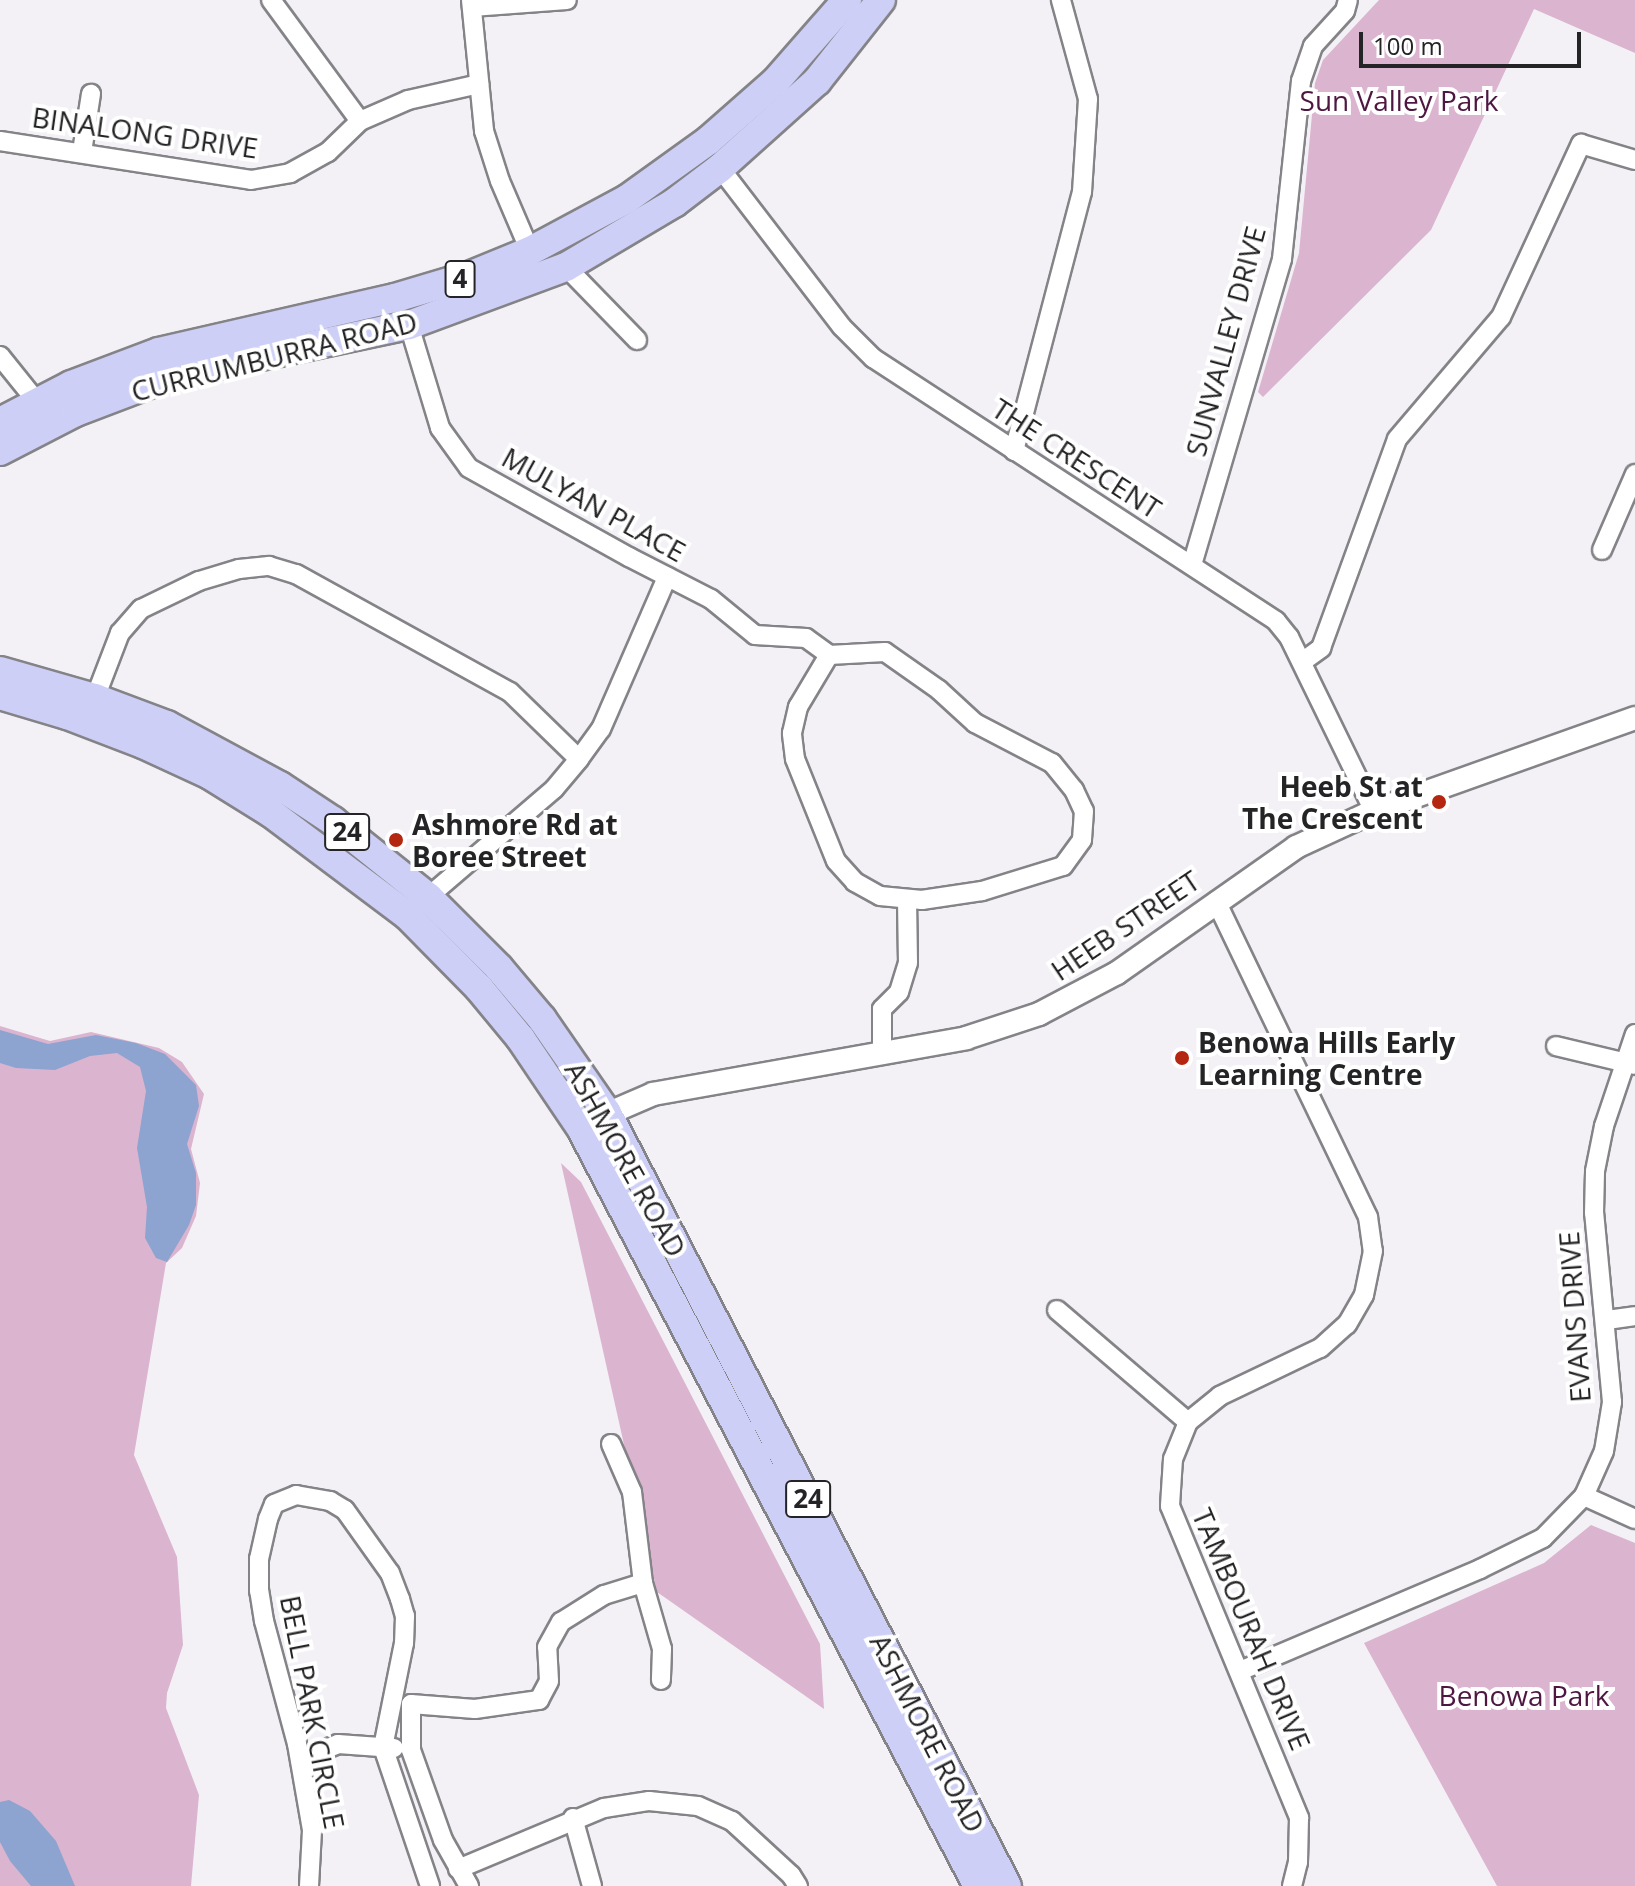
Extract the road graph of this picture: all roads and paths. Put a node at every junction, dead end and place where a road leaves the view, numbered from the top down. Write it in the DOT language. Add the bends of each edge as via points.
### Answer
graph roads {
  1 [pos="271,0"];
  2 [pos="567,0"];
  3 [pos="847,0"];
  4 [pos="881,0"];
  5 [pos="1061,0"];
  6 [pos="1348,0"];
  7 [pos="472,3"];
  8 [pos="479,84"];
  9 [pos="91,94"];
  10 [pos="360,121"];
  11 [pos="0,141"];
  12 [pos="82,152"];
  13 [pos="1635,160"];
  14 [pos="720,168"];
  15 [pos="530,251"];
  16 [pos="566,267"];
  17 [pos="409,325"];
  18 [pos="637,340"];
  19 [pos="0,356"];
  20 [pos="37,402"];
  21 [pos="0,422"];
  22 [pos="0,451"];
  23 [pos="1014,451"];
  24 [pos="1635,474"];
  25 [pos="1602,550"];
  26 [pos="1192,565"];
  27 [pos="667,577"];
  28 [pos="829,655"];
  29 [pos="1302,662"];
  30 [pos="0,671"];
  31 [pos="0,695"];
  32 [pos="95,698"];
  33 [pos="1635,718"];
  34 [pos="579,759"];
  35 [pos="1374,811"];
  36 [pos="428,897"];
  37 [pos="907,899"];
  38 [pos="1216,901"];
  39 [pos="1635,1034"];
  40 [pos="1556,1046"];
  41 [pos="882,1055"];
  42 [pos="1630,1064"];
  43 [pos="607,1113"];
  44 [pos="581,1128"];
  45 [pos="1057,1310"];
  46 [pos="1635,1316"];
  47 [pos="1607,1320"];
  48 [pos="1188,1422"];
  49 [pos="611,1444"];
  50 [pos="1584,1496"];
  51 [pos="1635,1519"];
  52 [pos="643,1583"];
  53 [pos="1240,1671"];
  54 [pos="661,1680"];
  55 [pos="383,1747"];
  56 [pos="411,1750"];
  57 [pos="300,1760"];
  58 [pos="573,1818"];
  59 [pos="458,1869"];
  60 [pos="309,1886"];
  61 [pos="430,1886"];
  62 [pos="469,1886"];
  63 [pos="592,1886"];
  64 [pos="798,1886"];
  65 [pos="978,1886"];
  66 [pos="1007,1886"];
  67 [pos="1292,1886"];
  1 -- 10 [label="street"];
  2 -- 7 [label="street"];
  3 -- 15 [label="main road, CURRUMBURRA ROAD / 4" via="776,81 709,140 627,199"];
  4 -- 14 [label="main road, CURRUMBURRA ROAD / 4" via="817,81"];
  5 -- 23 [label="street" via="1088,99 1082,192"];
  6 -- 26 [label="street, SUNVALLEY DRIVE" via="1345,11 1313,46 1301,81 1282,259"];
  7 -- 8 [label="street"];
  8 -- 10 [label="street, BINALONG DRIVE" via="408,100"];
  8 -- 15 [label="street" via="484,131"];
  9 -- 12 [label="street"];
  10 -- 12 [label="street, BINALONG DRIVE" via="328,152 290,173 251,180"];
  11 -- 12 [label="street, BINALONG DRIVE"];
  13 -- 29 [label="street" via="1581,144 1501,317 1397,439 1324,640"];
  14 -- 16 [label="main road, CURRUMBURRA ROAD / 4" via="674,203"];
  14 -- 23 [label="street, THE CRESCENT" via="857,344"];
  15 -- 20 [label="main road, CURRUMBURRA ROAD / 4" via="395,298 159,352"];
  16 -- 17 [label="main road, CURRUMBURRA ROAD / 4"];
  16 -- 18 [label="street"];
  17 -- 22 [label="main road, CURRUMBURRA ROAD / 4" via="176,374 76,412"];
  17 -- 27 [label="street, MULYAN PLACE" via="440,428 469,468"];
  19 -- 20 [label="street"];
  20 -- 21 [label="main road, CURRUMBURRA ROAD / 4"];
  23 -- 26 [label="street, THE CRESCENT"];
  24 -- 25 [label="street"];
  26 -- 29 [label="street, THE CRESCENT" via="1276,621"];
  27 -- 28 [label="street, MULYAN PLACE" via="711,599 755,635 806,638"];
  27 -- 34 [label="street" via="601,729"];
  28 -- 37 [label="street" via="798,707 792,733 795,759 836,861 855,882 880,896"];
  28 -- 37 [label="street" via="885,652 975,723 1052,763 1084,811 1082,840 1063,866 982,891"];
  29 -- 35 [label="street, THE CRESCENT"];
  30 -- 32 [label="main road, ASHMORE ROAD / 24"];
  31 -- 44 [label="main road, ASHMORE ROAD / 24" via="90,723 177,759 316,844 408,916 479,988"];
  32 -- 34 [label="street" via="120,633 141,609 199,581 269,566 296,574 510,692"];
  32 -- 36 [label="main road, ASHMORE ROAD / 24" via="167,725 238,761 333,821"];
  33 -- 35 [label="street, HEEB STREET"];
  34 -- 36 [label="street" via="554,789"];
  35 -- 38 [label="street, HEEB STREET" via="1296,847"];
  36 -- 43 [label="main road, ASHMORE ROAD / 24" via="542,1019"];
  37 -- 41 [label="street" via="908,963 899,992 882,1009"];
  38 -- 41 [label="street, HEEB STREET" via="1069,1001 966,1038"];
  38 -- 48 [label="street, TAMBOURAH DRIVE" via="1368,1217 1373,1251 1364,1295 1347,1324 1320,1348 1220,1396"];
  39 -- 42 [label="street, EVANS DRIVE"];
  40 -- 42 [label="street"];
  41 -- 43 [label="street, HEEB STREET" via="653,1094"];
  42 -- 47 [label="street, EVANS DRIVE" via="1604,1126 1595,1171 1594,1213"];
  43 -- 44 [label="street, HEEB STREET"];
  43 -- 66 [label="main road, ASHMORE ROAD / 24"];
  44 -- 65 [label="main road, ASHMORE ROAD / 24"];
  45 -- 48 [label="street"];
  46 -- 47 [label="street"];
  47 -- 50 [label="street, EVANS DRIVE" via="1612,1402 1604,1451"];
  48 -- 53 [label="street, TAMBOURAH DRIVE" via="1173,1459 1170,1506"];
  49 -- 52 [label="street" via="632,1492"];
  50 -- 51 [label="street"];
  50 -- 53 [label="street, EVANS DRIVE" via="1543,1538"];
  52 -- 54 [label="street" via="660,1636"];
  52 -- 56 [label="street" via="604,1595 561,1622 547,1647 549,1681 539,1700 475,1709 411,1704"];
  53 -- 67 [label="street, TAMBOURAH DRIVE" via="1299,1818"];
  55 -- 56 [label="street"];
  55 -- 57 [label="street" via="338,1744"];
  55 -- 57 [label="street, BELL PARK CIRCLE" via="404,1643 400,1599 390,1573 345,1510 330,1501 296,1495 274,1504 268,1519 259,1591"];
  55 -- 61 [label="street"];
  56 -- 59 [label="street"];
  57 -- 60 [label="street, BELL PARK CIRCLE" via="312,1830"];
  58 -- 59 [label="street"];
  58 -- 63 [label="street"];
  58 -- 64 [label="street" via="649,1801 698,1806 732,1821"];
  59 -- 62 [label="street"];
}
